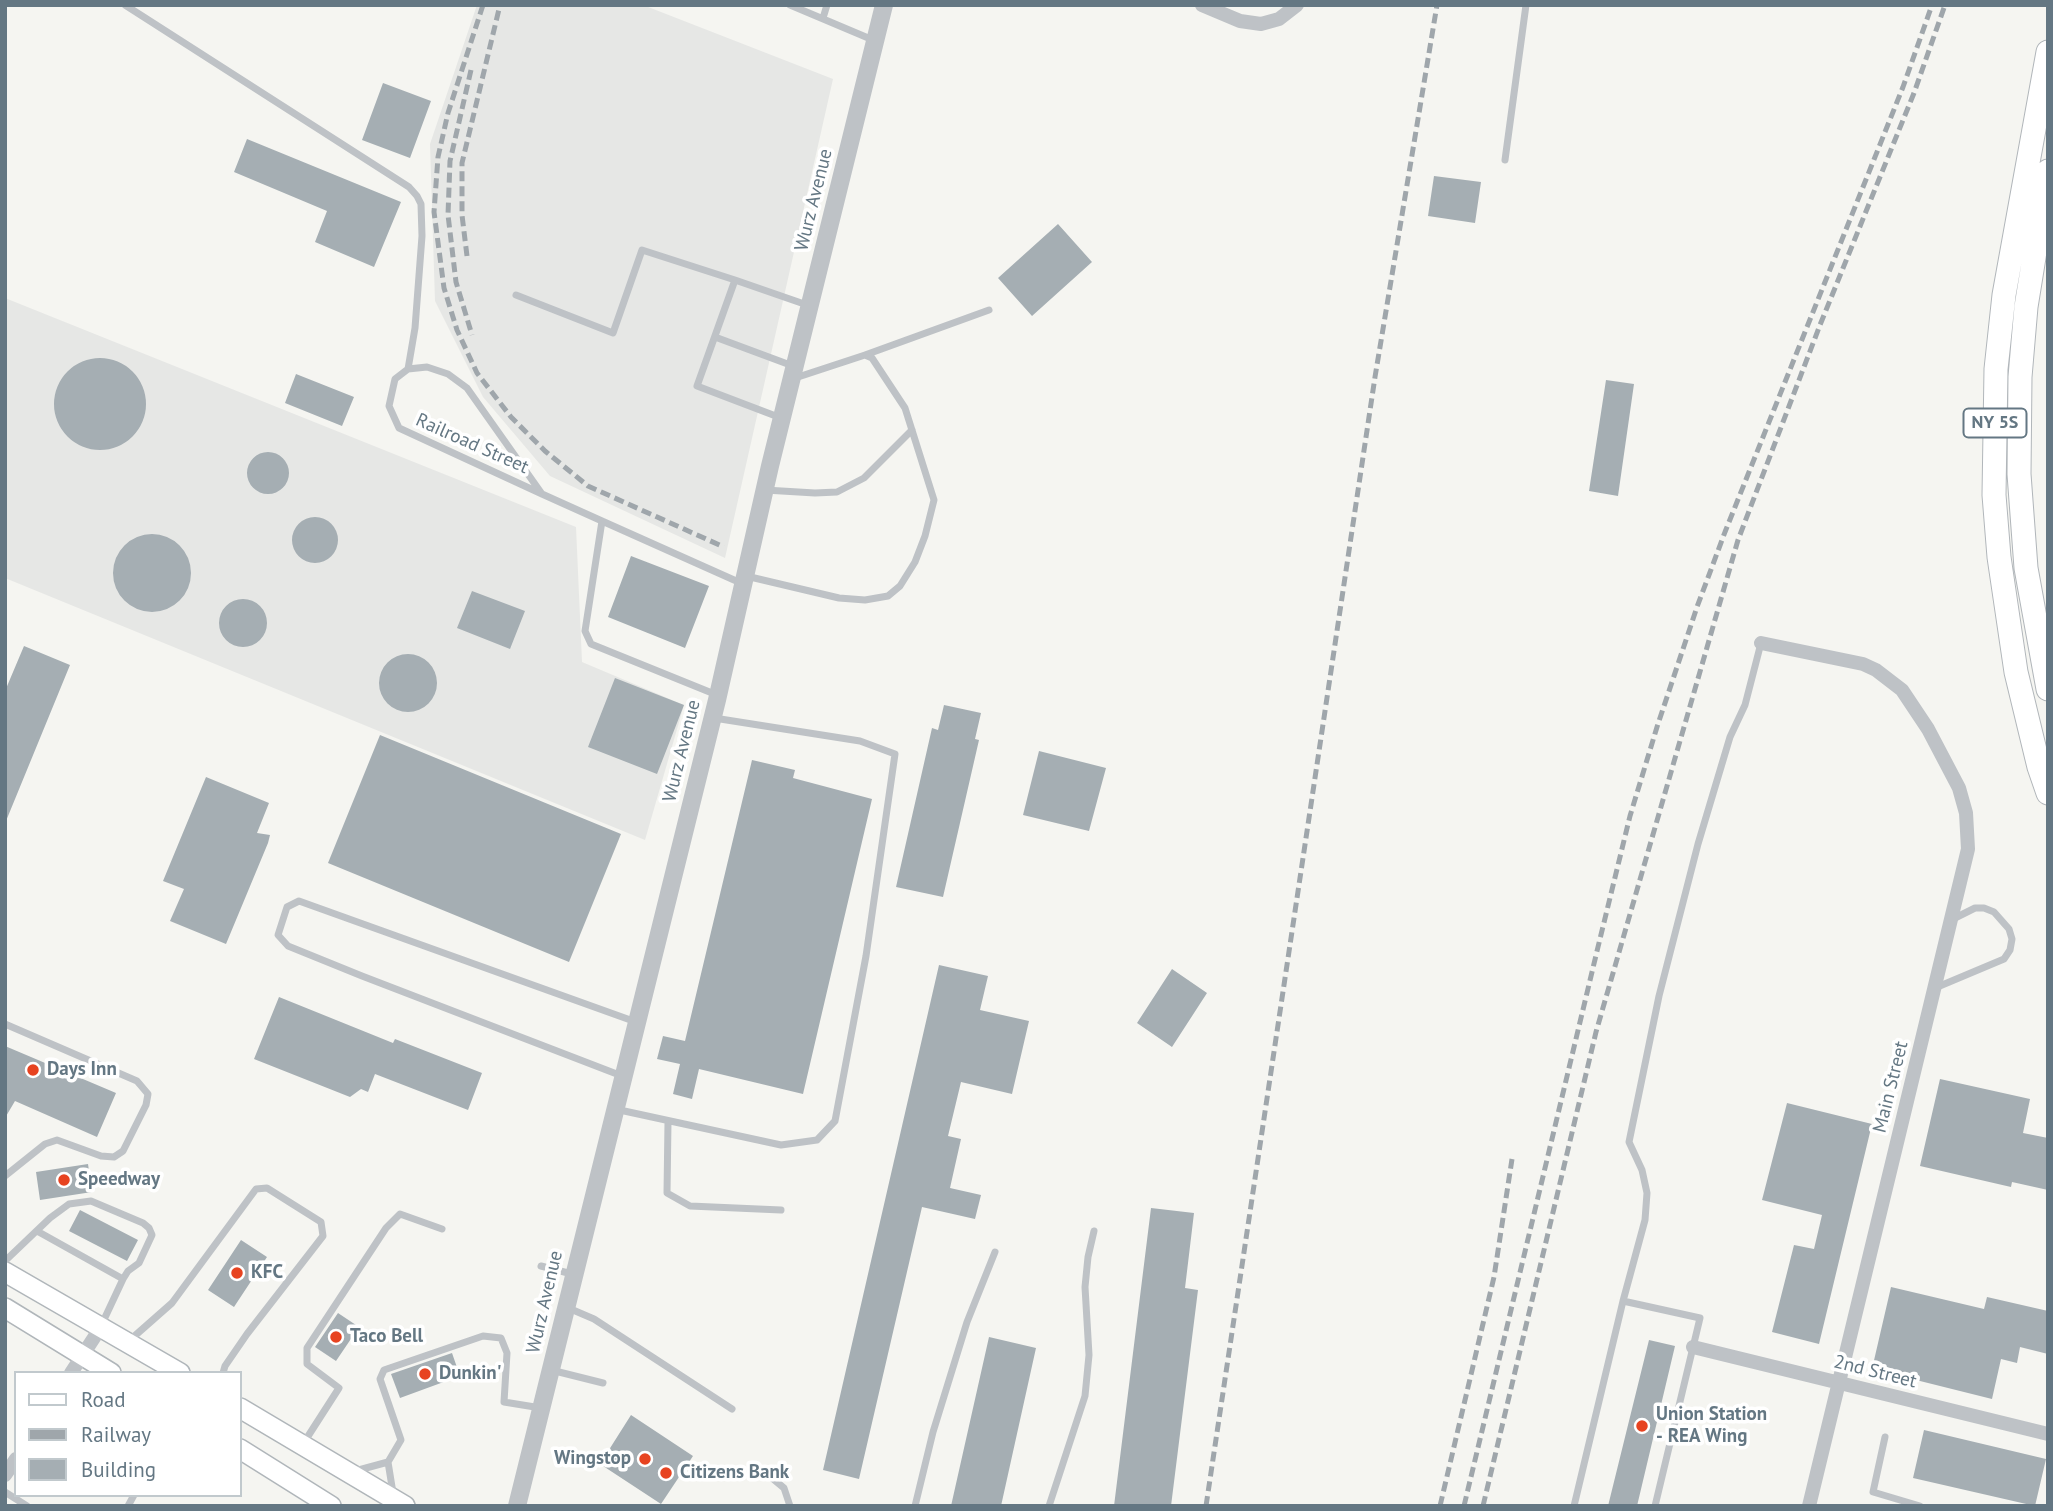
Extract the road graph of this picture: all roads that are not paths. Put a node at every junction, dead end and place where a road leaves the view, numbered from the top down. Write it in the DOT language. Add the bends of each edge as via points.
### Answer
graph roads {
  1 [pos="125,5"];
  2 [pos="790,5"];
  3 [pos="827,5"];
  4 [pos="884,5"];
  5 [pos="1202,5"];
  6 [pos="1297,5"];
  7 [pos="1525,5"];
  8 [pos="823,19"];
  9 [pos="875,41"];
  10 [pos="2048,52"];
  11 [pos="1505,160"];
  12 [pos="2048,171"];
  13 [pos="735,280"];
  14 [pos="516,295"];
  15 [pos="810,306"];
  16 [pos="989,310"];
  17 [pos="715,337"];
  18 [pos="865,355"];
  19 [pos="408,369"];
  20 [pos="793,373"];
  21 [pos="782,418"];
  22 [pos="912,430"];
  23 [pos="765,490"];
  24 [pos="542,494"];
  25 [pos="602,521"];
  26 [pos="744,580"];
  27 [pos="1761,643"];
  28 [pos="2048,690"];
  29 [pos="718,695"];
  30 [pos="712,718"];
  31 [pos="2048,793"];
  32 [pos="1951,919"];
  33 [pos="1935,988"];
  34 [pos="636,1022"];
  35 [pos="5,1024"];
  36 [pos="622,1076"];
  37 [pos="614,1109"];
  38 [pos="668,1122"];
  39 [pos="5,1176"];
  40 [pos="781,1210"];
  41 [pos="442,1229"];
  42 [pos="37,1231"];
  43 [pos="1094,1231"];
  44 [pos="995,1252"];
  45 [pos="5,1261"];
  46 [pos="541,1266"];
  47 [pos="5,1272"];
  48 [pos="573,1275"];
  49 [pos="123,1279"];
  50 [pos="1623,1301"];
  51 [pos="565,1307"];
  52 [pos="5,1308"];
  53 [pos="101,1327"];
  54 [pos="128,1343"];
  55 [pos="1693,1347"];
  56 [pos="76,1365"];
  57 [pos="551,1370"];
  58 [pos="102,1371"];
  59 [pos="177,1371"];
  60 [pos="224,1371"];
  61 [pos="603,1383"];
  62 [pos="1839,1383"];
  63 [pos="542,1408"];
  64 [pos="242,1409"];
  65 [pos="732,1409"];
  66 [pos="2048,1434"];
  67 [pos="1885,1437"];
  68 [pos="303,1444"];
  69 [pos="242,1450"];
  70 [pos="388,1462"];
  71 [pos="350,1472"];
  72 [pos="772,1478"];
  73 [pos="5,1492"];
  74 [pos="400,1503"];
  75 [pos="27,1506"];
  76 [pos="331,1506"];
  77 [pos="517,1506"];
  78 [pos="790,1506"];
  79 [pos="915,1506"];
  80 [pos="1049,1506"];
  81 [pos="1574,1506"];
  82 [pos="1654,1506"];
  83 [pos="1809,1506"];
  84 [pos="1920,1506"];
  1 -- 19 [label="lane" via="417,195 422,236"];
  2 -- 8 [label="lane"];
  3 -- 8 [label="lane"];
  4 -- 9 [label="street, Wurz Avenue"];
  5 -- 6 [label="street" via="1240,21 1261,24 1279,19"];
  7 -- 11 [label="lane"];
  8 -- 9 [label="lane"];
  9 -- 15 [label="street, Wurz Avenue"];
  10 -- 31 [label="main road, NY 5S" via="2004,295 1996,369 1994,495 2016,672"];
  12 -- 28 [label="main road, NY 5S" via="2026,307 2019,474 2026,568"];
  13 -- 14 [label="lane" via="642,250 613,333"];
  13 -- 15 [label="lane"];
  13 -- 17 [label="lane"];
  15 -- 20 [label="street, Wurz Avenue"];
  16 -- 18 [label="lane"];
  17 -- 20 [label="lane"];
  17 -- 21 [label="lane" via="697,386"];
  18 -- 20 [label="lane"];
  18 -- 22 [label="lane, Railroad Street" via="872,358 905,408"];
  19 -- 24 [label="lane, Railroad Street" via="428,367 448,373 467,388"];
  19 -- 24 [label="lane, Railroad Street" via="395,379 388,406 398,429"];
  20 -- 21 [label="street, Wurz Avenue"];
  21 -- 23 [label="street, Wurz Avenue"];
  22 -- 23 [label="lane" via="864,478 837,492"];
  22 -- 26 [label="lane, Railroad Street" via="934,500 915,562 900,586 888,596 865,600"];
  23 -- 26 [label="street, Wurz Avenue"];
  24 -- 25 [label="lane, Railroad Street"];
  25 -- 26 [label="lane, Railroad Street"];
  25 -- 29 [label="lane" via="586,631 591,643"];
  26 -- 29 [label="street, Wurz Avenue"];
  27 -- 32 [label="street, Main Street" via="1863,664 1902,690 1959,788 1966,813 1968,849"];
  27 -- 50 [label="lane" via="1698,844 1654,1022 1629,1142 1647,1193 1645,1220"];
  29 -- 30 [label="street, Wurz Avenue"];
  30 -- 34 [label="street, Wurz Avenue"];
  30 -- 38 [label="lane" via="860,741 895,754 866,956 835,1121 817,1140 781,1145"];
  32 -- 33 [label="street, Main Street"];
  32 -- 33 [label="lane" via="1975,908 1994,912 2009,929 2010,950 2004,959"];
  33 -- 62 [label="street, Main Street"];
  34 -- 36 [label="street, Wurz Avenue"];
  34 -- 36 [label="lane" via="299,901 287,907 278,935 288,946"];
  35 -- 39 [label="lane" via="137,1082 148,1094 123,1151 114,1157 58,1140 38,1148"];
  36 -- 37 [label="street, Wurz Avenue"];
  37 -- 38 [label="lane"];
  37 -- 48 [label="street, Wurz Avenue"];
  38 -- 40 [label="lane" via="667,1193 691,1206"];
  41 -- 68 [label="lane" via="400,1214 386,1228 307,1348 307,1364 339,1388"];
  42 -- 45 [label="lane"];
  42 -- 49 [label="lane"];
  42 -- 49 [label="lane" via="69,1204 81,1201 143,1223 152,1235 139,1263"];
  43 -- 80 [label="lane" via="1085,1287 1089,1355 1085,1396"];
  44 -- 79 [label="lane" via="967,1322"];
  46 -- 48 [label="lane"];
  47 -- 53 [label="main road"];
  48 -- 51 [label="street, Wurz Avenue"];
  49 -- 53 [label="lane"];
  50 -- 55 [label="lane" via="1700,1318"];
  50 -- 81 [label="lane"];
  51 -- 57 [label="street, Wurz Avenue"];
  51 -- 65 [label="lane" via="594,1319"];
  52 -- 56 [label="main road"];
  53 -- 54 [label="main road"];
  53 -- 56 [label="street"];
  54 -- 59 [label="main road"];
  54 -- 60 [label="lane" via="172,1303 256,1189 267,1188 321,1222 323,1236"];
  55 -- 62 [label="street, 2nd Street"];
  55 -- 82 [label="lane"];
  56 -- 58 [label="main road"];
  57 -- 61 [label="lane"];
  57 -- 63 [label="street, Wurz Avenue"];
  62 -- 66 [label="street, 2nd Street"];
  62 -- 83 [label="street, Main Street"];
  63 -- 70 [label="lane" via="505,1402 507,1353 501,1338 484,1336 384,1370 380,1379 401,1440"];
  63 -- 77 [label="street, Wurz Avenue"];
  64 -- 68 [label="main road"];
  67 -- 84 [label="lane" via="1873,1492"];
  68 -- 71 [label="main road"];
  69 -- 76 [label="main road"];
  70 -- 71 [label="lane"];
  70 -- 74 [label="lane" via="391,1485"];
  71 -- 74 [label="main road"];
  72 -- 78 [label="lane"];
  73 -- 75 [label="lane"];
}
